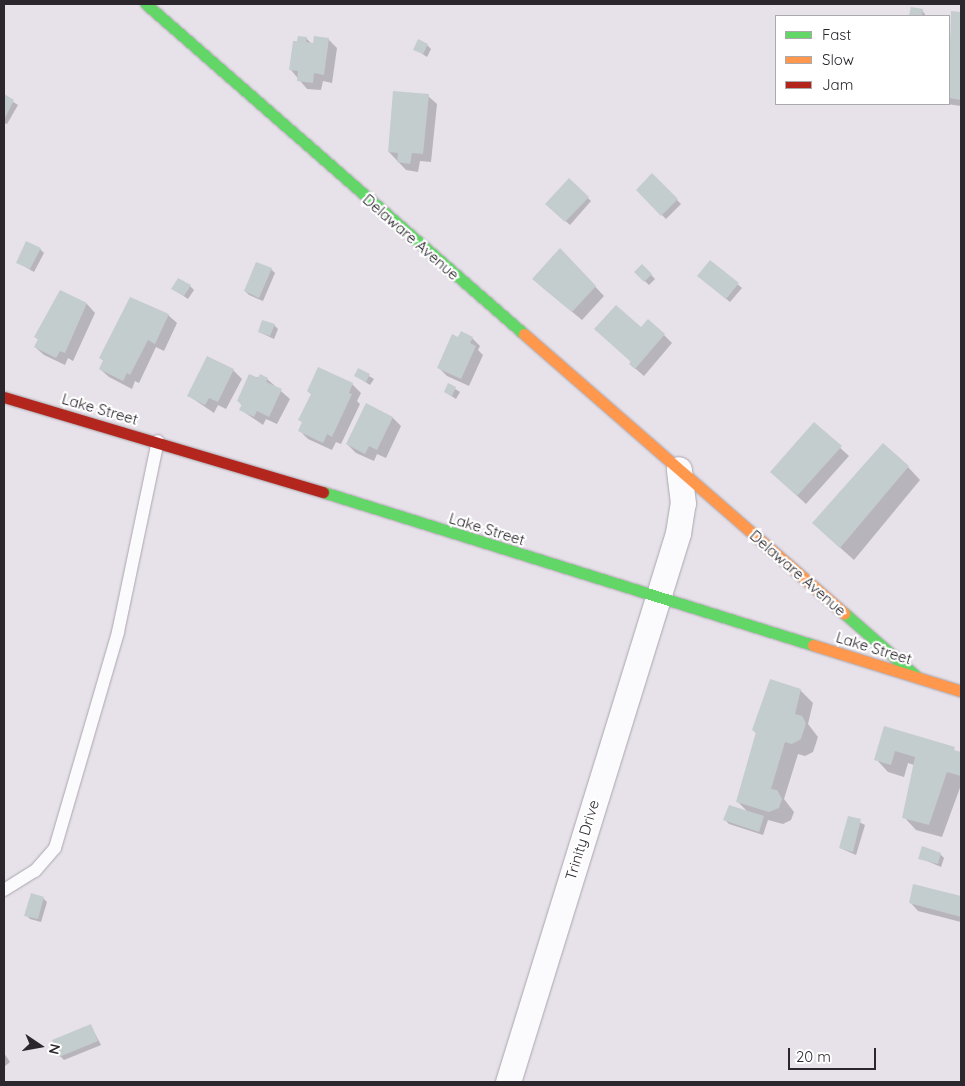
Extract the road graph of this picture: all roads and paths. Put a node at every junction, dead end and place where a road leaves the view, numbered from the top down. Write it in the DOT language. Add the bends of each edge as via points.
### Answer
graph roads {
  1 [pos="146,4"];
  2 [pos="4,397"];
  3 [pos="158,441"];
  4 [pos="678,469"];
  5 [pos="656,598"];
  6 [pos="917,677"];
  7 [pos="961,691"];
  8 [pos="4,890"];
  9 [pos="508,1082"];
  1 -- 4 [label="street, Delaware Avenue"];
  2 -- 3 [label="street, Lake Street"];
  3 -- 5 [label="street, Lake Street"];
  3 -- 8 [label="lane" via="118,632 55,848 35,871"];
  4 -- 5 [label="street" via="683,503 678,533"];
  4 -- 6 [label="street, Delaware Avenue"];
  5 -- 6 [label="street, Lake Street"];
  5 -- 9 [label="street, Trinity Drive"];
  6 -- 7 [label="street, Lake Street"];
}
